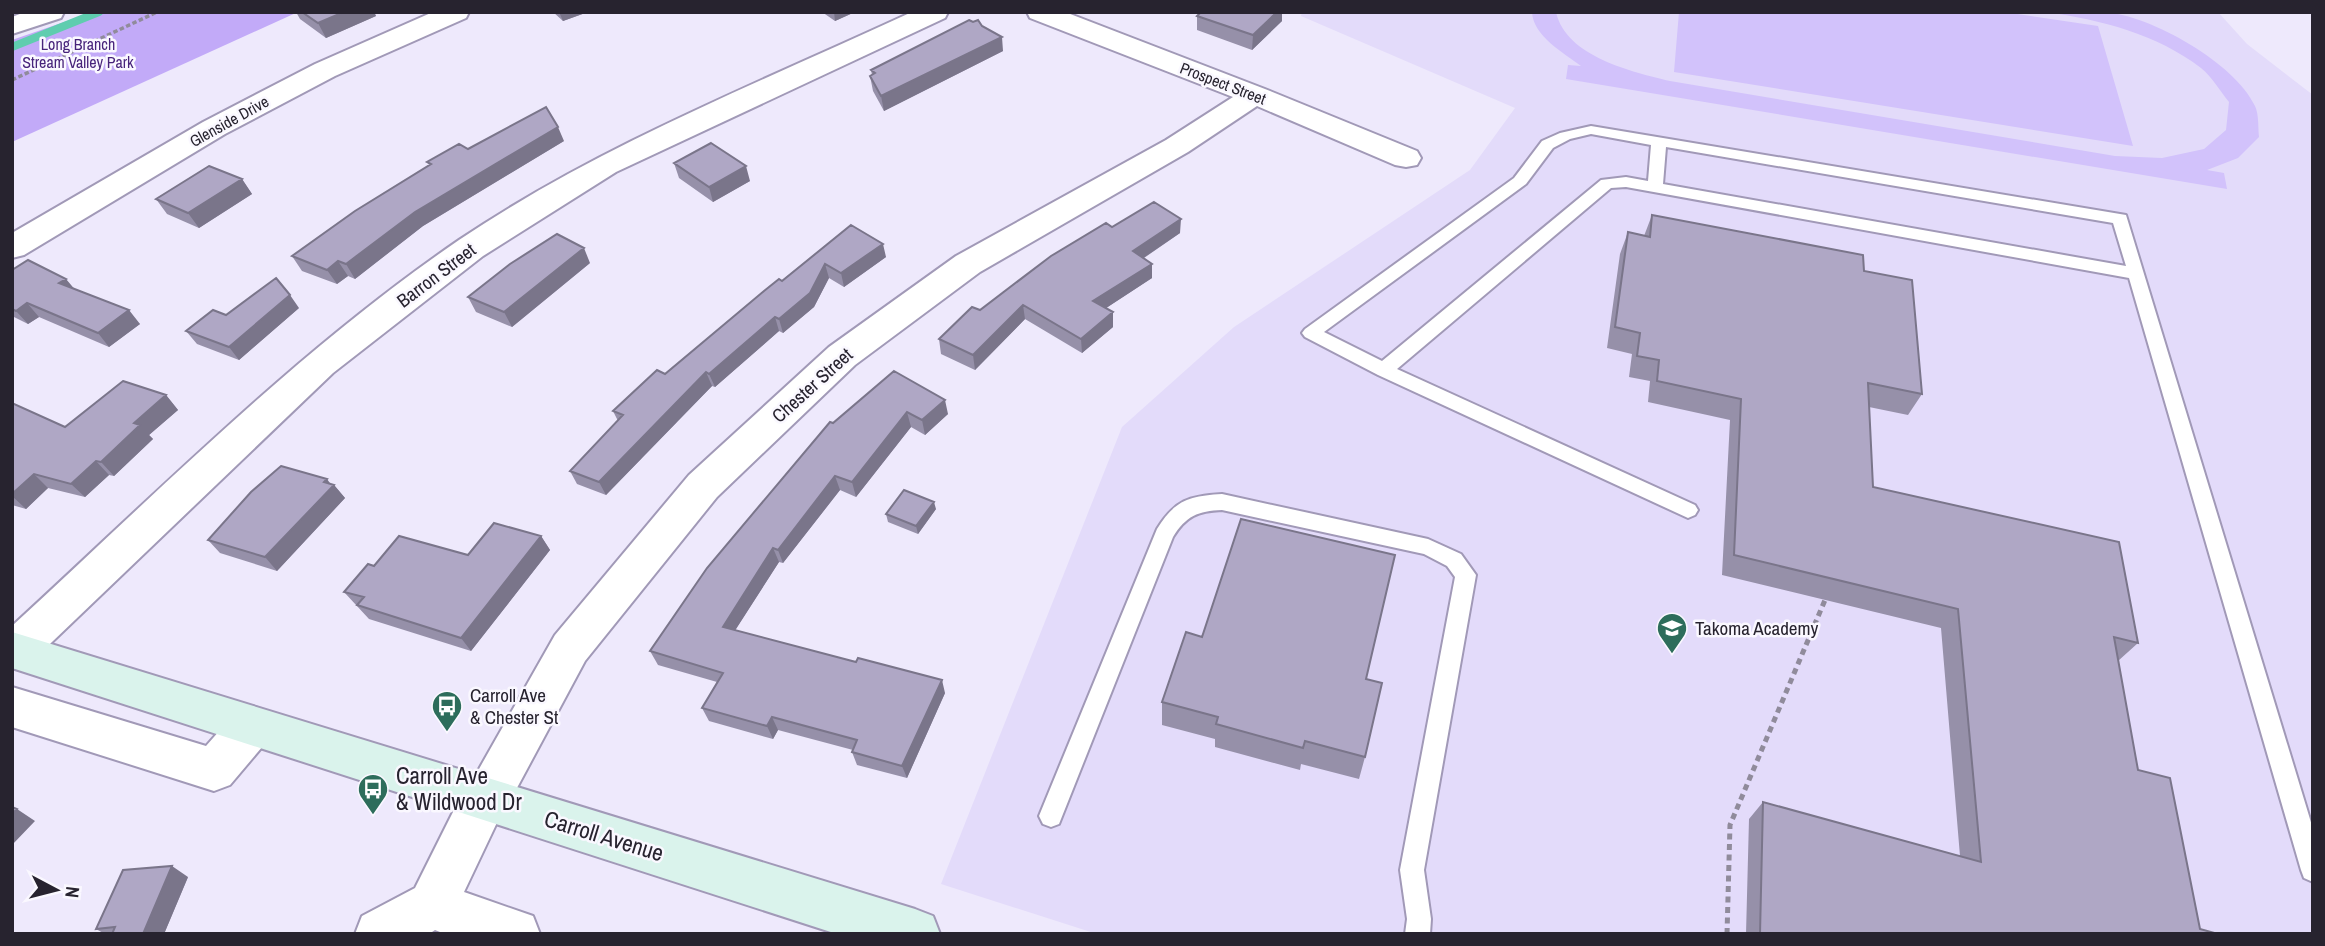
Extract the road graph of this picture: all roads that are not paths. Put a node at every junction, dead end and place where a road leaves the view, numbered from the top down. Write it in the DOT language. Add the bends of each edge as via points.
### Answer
graph roads {
  1 [pos="51,12"];
  2 [pos="456,12"];
  3 [pos="935,12"];
  4 [pos="1040,12"];
  5 [pos="12,26"];
  6 [pos="1255,95"];
  7 [pos="1659,141"];
  8 [pos="1406,158"];
  9 [pos="1655,187"];
  10 [pos="12,247"];
  11 [pos="2137,274"];
  12 [pos="1384,370"];
  13 [pos="1688,510"];
  14 [pos="13,650"];
  15 [pos="12,707"];
  16 [pos="251,726"];
  17 [pos="484,799"];
  18 [pos="1051,816"];
  19 [pos="2313,870"];
  20 [pos="432,905"];
  21 [pos="380,934"];
  22 [pos="515,934"];
  23 [pos="915,934"];
  24 [pos="1417,934"];
  1 -- 5 [label="street"];
  2 -- 10 [label="street, Glenside Drive" via="325,70 215,128"];
  3 -- 14 [label="street, Barron Street" via="605,165 471,248 320,364"];
  4 -- 6 [label="street, Prospect Street"];
  6 -- 8 [label="street, Prospect Street"];
  6 -- 17 [label="street, Chester Street" via="1177,146 968,264 842,356 703,486 579,637"];
  7 -- 9 [label="lane"];
  7 -- 11 [label="lane" via="2120,219"];
  7 -- 12 [label="lane" via="1591,130 1562,134 1538,151 1520,181 1311,333"];
  9 -- 11 [label="lane"];
  9 -- 12 [label="lane" via="1607,183"];
  11 -- 19 [label="lane"];
  12 -- 13 [label="lane"];
  14 -- 16 [label="main road, Carroll Avenue"];
  15 -- 16 [label="street" via="214,770"];
  16 -- 17 [label="main road, Carroll Avenue"];
  17 -- 20 [label="street, Chester Street"];
  17 -- 23 [label="main road, Carroll Avenue"];
  18 -- 24 [label="lane" via="1177,512 1196,503 1222,502 1428,547 1454,560 1466,575 1412,870"];
  20 -- 21 [label="street"];
  20 -- 22 [label="street"];
}
